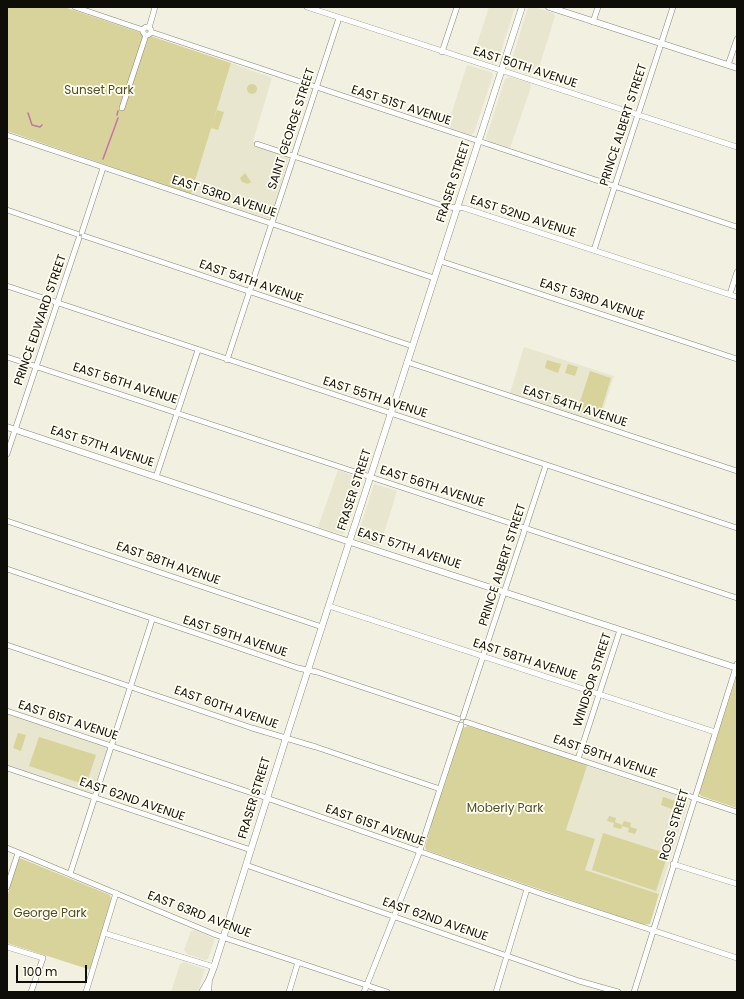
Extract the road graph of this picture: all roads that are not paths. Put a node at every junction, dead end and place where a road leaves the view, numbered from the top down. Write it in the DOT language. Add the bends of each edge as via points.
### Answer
graph roads {
  1 [pos="75,7"];
  2 [pos="155,7"];
  3 [pos="307,7"];
  4 [pos="457,7"];
  5 [pos="522,7"];
  6 [pos="550,7"];
  7 [pos="598,7"];
  8 [pos="673,7"];
  9 [pos="339,18"];
  10 [pos="593,22"];
  11 [pos="147,31"];
  12 [pos="737,39"];
  13 [pos="661,44"];
  14 [pos="442,52"];
  15 [pos="728,65"];
  16 [pos="737,68"];
  17 [pos="502,71"];
  18 [pos="316,88"];
  19 [pos="122,108"];
  20 [pos="637,115"];
  21 [pos="7,135"];
  22 [pos="478,142"];
  23 [pos="257,144"];
  24 [pos="737,147"];
  25 [pos="294,156"];
  26 [pos="103,168"];
  27 [pos="614,186"];
  28 [pos="457,208"];
  29 [pos="7,210"];
  30 [pos="272,223"];
  31 [pos="737,227"];
  32 [pos="80,235"];
  33 [pos="594,250"];
  34 [pos="440,261"];
  35 [pos="737,272"];
  36 [pos="434,278"];
  37 [pos="7,286"];
  38 [pos="250,292"];
  39 [pos="730,294"];
  40 [pos="737,297"];
  41 [pos="58,304"];
  42 [pos="412,346"];
  43 [pos="198,350"];
  44 [pos="7,357"];
  45 [pos="737,359"];
  46 [pos="227,360"];
  47 [pos="407,362"];
  48 [pos="37,366"];
  49 [pos="178,412"];
  50 [pos="390,414"];
  51 [pos="7,426"];
  52 [pos="15,429"];
  53 [pos="7,454"];
  54 [pos="546,465"];
  55 [pos="737,471"];
  56 [pos="156,477"];
  57 [pos="370,477"];
  58 [pos="7,521"];
  59 [pos="525,528"];
  60 [pos="737,528"];
  61 [pos="350,542"];
  62 [pos="7,569"];
  63 [pos="504,592"];
  64 [pos="737,598"];
  65 [pos="329,606"];
  66 [pos="152,620"];
  67 [pos="322,627"];
  68 [pos="620,630"];
  69 [pos="7,645"];
  70 [pos="483,657"];
  71 [pos="737,666"];
  72 [pos="308,670"];
  73 [pos="131,687"];
  74 [pos="599,695"];
  75 [pos="7,711"];
  76 [pos="462,721"];
  77 [pos="715,732"];
  78 [pos="286,738"];
  79 [pos="112,746"];
  80 [pos="578,759"];
  81 [pos="7,768"];
  82 [pos="440,789"];
  83 [pos="95,798"];
  84 [pos="267,798"];
  85 [pos="694,798"];
  86 [pos="737,812"];
  87 [pos="7,848"];
  88 [pos="251,850"];
  89 [pos="419,852"];
  90 [pos="18,853"];
  91 [pos="673,864"];
  92 [pos="246,866"];
  93 [pos="70,874"];
  94 [pos="737,884"];
  95 [pos="7,887"];
  96 [pos="527,889"];
  97 [pos="116,893"];
  98 [pos="394,917"];
  99 [pos="652,930"];
  100 [pos="104,933"];
  101 [pos="223,937"];
  102 [pos="7,947"];
  103 [pos="507,955"];
  104 [pos="737,958"];
  105 [pos="298,962"];
  106 [pos="214,967"];
  107 [pos="209,980"];
  108 [pos="366,985"];
  109 [pos="32,992"];
  110 [pos="86,992"];
  111 [pos="202,992"];
  112 [pos="208,992"];
  113 [pos="289,992"];
  114 [pos="364,992"];
  115 [pos="387,992"];
  116 [pos="496,992"];
  117 [pos="618,992"];
  118 [pos="634,992"];
  1 -- 11 [label="street, EAST 51ST AVENUE"];
  2 -- 11 [label="street"];
  3 -- 9 [label="street, EAST 50TH AVENUE"];
  4 -- 14 [label="street"];
  5 -- 17 [label="street, FRASER STREET"];
  6 -- 10 [label="street"];
  7 -- 10 [label="street"];
  8 -- 13 [label="street, PRINCE ALBERT STREET"];
  9 -- 14 [label="street, EAST 50TH AVENUE"];
  9 -- 18 [label="street, SAINT GEORGE STREET"];
  10 -- 13 [label="street"];
  11 -- 18 [label="street, EAST 51ST AVENUE"];
  11 -- 19 [label="street"];
  12 -- 15 [label="street"];
  13 -- 15 [label="street"];
  13 -- 20 [label="street, PRINCE ALBERT STREET"];
  14 -- 17 [label="street, EAST 50TH AVENUE"];
  15 -- 16 [label="street"];
  17 -- 20 [label="street, EAST 50TH AVENUE"];
  17 -- 22 [label="street, FRASER STREET"];
  18 -- 22 [label="street, EAST 51ST AVENUE"];
  18 -- 25 [label="street, SAINT GEORGE STREET"];
  20 -- 24 [label="street, EAST 50TH AVENUE"];
  20 -- 27 [label="street, PRINCE ALBERT STREET"];
  21 -- 26 [label="street, EAST 53RD AVENUE"];
  22 -- 27 [label="street, EAST 51ST AVENUE"];
  22 -- 28 [label="street, FRASER STREET"];
  23 -- 25 [label="street, EAST 52ND AVENUE"];
  25 -- 28 [label="street, EAST 52ND AVENUE" via="447,207"];
  25 -- 30 [label="street, SAINT GEORGE STREET"];
  26 -- 30 [label="street, EAST 53RD AVENUE"];
  26 -- 32 [label="street, PRINCE EDWARD STREET"];
  27 -- 31 [label="street, EAST 51ST AVENUE"];
  27 -- 33 [label="street, PRINCE ALBERT STREET"];
  28 -- 33 [label="street, EAST 52ND AVENUE" via="464,208"];
  28 -- 34 [label="street, FRASER STREET"];
  29 -- 32 [label="street, EAST 54TH AVENUE"];
  30 -- 36 [label="street, EAST 53RD AVENUE"];
  30 -- 38 [label="street, SAINT GEORGE STREET"];
  32 -- 38 [label="street, EAST 54TH AVENUE"];
  32 -- 41 [label="street, PRINCE EDWARD STREET"];
  33 -- 39 [label="street, EAST 52ND AVENUE"];
  34 -- 36 [label="street, FRASER STREET"];
  34 -- 45 [label="street, EAST 53RD AVENUE"];
  35 -- 39 [label="street"];
  36 -- 42 [label="street, FRASER STREET"];
  37 -- 41 [label="street, EAST 55TH AVENUE"];
  38 -- 42 [label="street, EAST 54TH AVENUE"];
  38 -- 46 [label="street, SAINT GEORGE STREET"];
  39 -- 40 [label="street, EAST 52ND AVENUE"];
  41 -- 43 [label="street, EAST 55TH AVENUE"];
  41 -- 48 [label="street, PRINCE EDWARD STREET"];
  42 -- 47 [label="street, FRASER STREET"];
  43 -- 46 [label="street, EAST 55TH AVENUE"];
  43 -- 49 [label="street"];
  44 -- 48 [label="street, EAST 56TH AVENUE"];
  46 -- 50 [label="street, EAST 55TH AVENUE"];
  47 -- 50 [label="street, FRASER STREET"];
  47 -- 55 [label="street, EAST 54TH AVENUE"];
  48 -- 49 [label="street, EAST 56TH AVENUE"];
  48 -- 52 [label="street, PRINCE EDWARD STREET"];
  49 -- 56 [label="street"];
  49 -- 57 [label="street, EAST 56TH AVENUE"];
  50 -- 54 [label="street, EAST 55TH AVENUE"];
  50 -- 57 [label="street, FRASER STREET"];
  51 -- 52 [label="street, EAST 57TH AVENUE"];
  52 -- 53 [label="street, PRINCE EDWARD STREET"];
  52 -- 56 [label="street, EAST 57TH AVENUE"];
  54 -- 59 [label="street, PRINCE ALBERT STREET"];
  54 -- 60 [label="street, EAST 55TH AVENUE"];
  56 -- 61 [label="street, EAST 57TH AVENUE"];
  57 -- 59 [label="street, EAST 56TH AVENUE"];
  57 -- 61 [label="street, FRASER STREET"];
  58 -- 67 [label="street, EAST 58TH AVENUE"];
  59 -- 63 [label="street, PRINCE ALBERT STREET"];
  59 -- 64 [label="street, EAST 56TH AVENUE"];
  61 -- 63 [label="street, EAST 57TH AVENUE"];
  61 -- 65 [label="street, FRASER STREET"];
  62 -- 66 [label="street, EAST 59TH AVENUE"];
  63 -- 68 [label="street, EAST 57TH AVENUE"];
  63 -- 70 [label="street, PRINCE ALBERT STREET"];
  65 -- 67 [label="street, FRASER STREET"];
  65 -- 70 [label="street, EAST 58TH AVENUE"];
  66 -- 72 [label="street, EAST 59TH AVENUE"];
  66 -- 73 [label="street"];
  67 -- 72 [label="street, FRASER STREET"];
  68 -- 71 [label="street, EAST 57TH AVENUE"];
  68 -- 74 [label="street, WINDSOR STREET"];
  69 -- 73 [label="street, EAST 60TH AVENUE"];
  70 -- 74 [label="street, EAST 58TH AVENUE"];
  70 -- 76 [label="street, PRINCE ALBERT STREET"];
  71 -- 77 [label="street, ROSS STREET"];
  72 -- 76 [label="street, EAST 59TH AVENUE"];
  72 -- 78 [label="street, FRASER STREET"];
  73 -- 78 [label="street, EAST 60TH AVENUE"];
  73 -- 79 [label="street"];
  74 -- 77 [label="street, EAST 58TH AVENUE"];
  74 -- 80 [label="street, WINDSOR STREET"];
  75 -- 79 [label="street, EAST 61ST AVENUE"];
  76 -- 80 [label="street, EAST 59TH AVENUE"];
  76 -- 82 [label="street, PRINCE ALBERT STREET"];
  77 -- 85 [label="street, ROSS STREET"];
  78 -- 82 [label="street, EAST 60TH AVENUE"];
  78 -- 84 [label="street, FRASER STREET"];
  79 -- 83 [label="street"];
  79 -- 84 [label="street, EAST 61ST AVENUE"];
  80 -- 85 [label="street, EAST 59TH AVENUE"];
  81 -- 83 [label="street, EAST 62ND AVENUE"];
  82 -- 89 [label="street, PRINCE ALBERT STREET"];
  83 -- 88 [label="street, EAST 62ND AVENUE"];
  83 -- 93 [label="street"];
  84 -- 88 [label="street, FRASER STREET"];
  84 -- 89 [label="street, EAST 61ST AVENUE"];
  85 -- 86 [label="street, EAST 59TH AVENUE"];
  85 -- 91 [label="street, ROSS STREET"];
  87 -- 90 [label="street, EAST 63RD AVENUE"];
  88 -- 92 [label="street, FRASER STREET"];
  89 -- 96 [label="street, EAST 61ST AVENUE"];
  89 -- 98 [label="street, PRINCE ALBERT STREET"];
  90 -- 93 [label="street, EAST 63RD AVENUE"];
  90 -- 95 [label="street"];
  91 -- 94 [label="street"];
  91 -- 99 [label="street, ROSS STREET"];
  92 -- 98 [label="street, EAST 62ND AVENUE"];
  92 -- 101 [label="street, FRASER STREET"];
  93 -- 97 [label="street, EAST 63RD AVENUE"];
  96 -- 99 [label="street, EAST 61ST AVENUE"];
  96 -- 103 [label="street"];
  97 -- 100 [label="street"];
  97 -- 101 [label="street, EAST 63RD AVENUE"];
  98 -- 103 [label="street, EAST 62ND AVENUE"];
  98 -- 108 [label="street, PRINCE ALBERT STREET"];
  99 -- 104 [label="street, EAST 61ST AVENUE"];
  99 -- 118 [label="street, ROSS STREET"];
  100 -- 106 [label="street"];
  100 -- 110 [label="street"];
  101 -- 105 [label="street, EAST 63RD AVENUE"];
  101 -- 106 [label="street, FRASER STREET"];
  102 -- 109 [label="street" via="43,958"];
  103 -- 116 [label="street"];
  103 -- 117 [label="street, EAST 62ND AVENUE"];
  105 -- 108 [label="street, EAST 63RD AVENUE"];
  105 -- 113 [label="street"];
  106 -- 107 [label="street, FRASER STREET"];
  107 -- 111 [label="street, FRASER STREET"];
  107 -- 112 [label="street, FRASER STREET"];
  108 -- 114 [label="street, PRINCE ALBERT STREET"];
  108 -- 115 [label="street, EAST 63RD AVENUE"];
}
